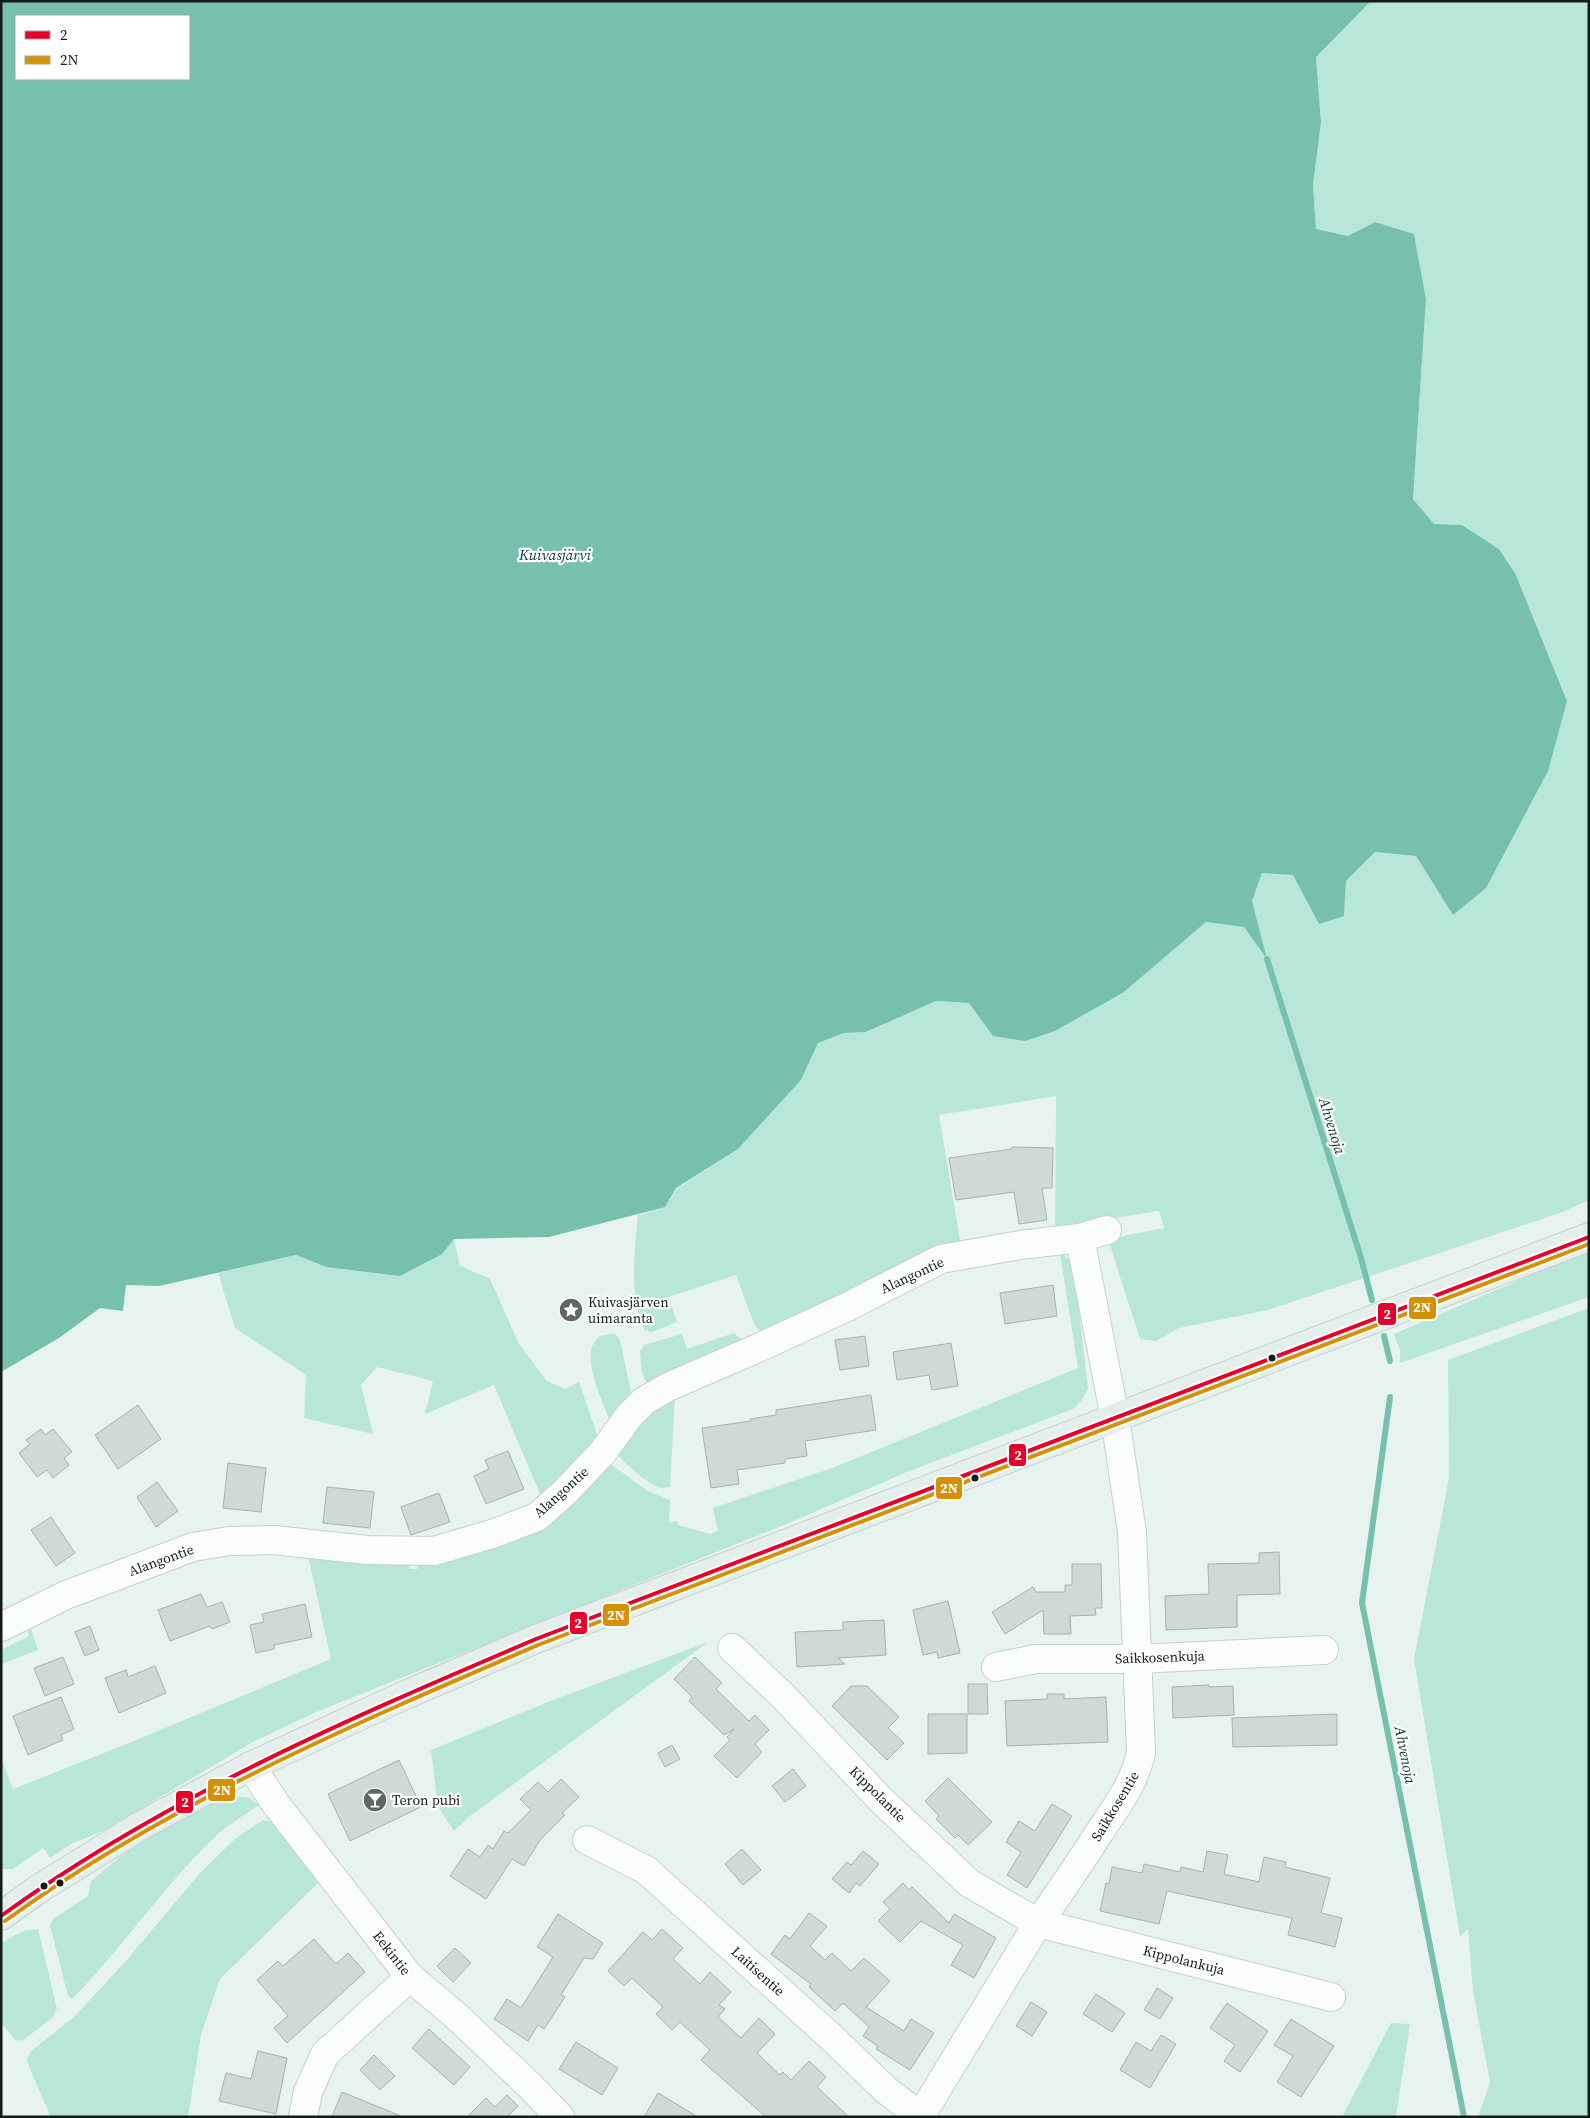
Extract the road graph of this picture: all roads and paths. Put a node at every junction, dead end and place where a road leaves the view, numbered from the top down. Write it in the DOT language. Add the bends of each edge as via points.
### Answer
graph roads {
  1 [pos="1107,1230"];
  2 [pos="1589,1237"];
  3 [pos="1080,1238"];
  4 [pos="1115,1418"];
  5 [pos="1,1627"];
  6 [pos="732,1648"];
  7 [pos="1324,1650"];
  8 [pos="1138,1659"];
  9 [pos="996,1667"];
  10 [pos="250,1766"];
  11 [pos="587,1840"];
  12 [pos="1,1916"];
  13 [pos="1038,1923"];
  14 [pos="410,1977"];
  15 [pos="1331,1997"];
  16 [pos="304,2117"];
  17 [pos="560,2117"];
  18 [pos="920,2117"];
  1 -- 3 [label="street, Alangontie"];
  2 -- 4 [label="main road"];
  3 -- 4 [label="street"];
  3 -- 5 [label="street, Alangontie" via="941,1259 758,1348 668,1386 628,1416 603,1452 537,1517 492,1534 434,1551 367,1550 274,1540 229,1541 193,1547 66,1595"];
  4 -- 8 [label="street, Saikkosentie" via="1132,1532"];
  4 -- 10 [label="main road" via="536,1638"];
  6 -- 13 [label="street, Kippolantie" via="969,1883"];
  7 -- 8 [label="street, Saikkosenkuja"];
  8 -- 9 [label="street, Saikkosenkuja" via="1036,1659"];
  8 -- 13 [label="street, Saikkosentie" via="1141,1752 1138,1767 1128,1789"];
  10 -- 12 [label="main road" via="140,1826"];
  10 -- 14 [label="street, Eekintie" via="274,1803"];
  11 -- 18 [label="street, Laitisentie" via="646,1870 886,2090"];
  13 -- 15 [label="street, Kippolankuja"];
  13 -- 18 [label="street, Saikkosentie"];
  14 -- 16 [label="street" via="324,2054 308,2092"];
  14 -- 17 [label="street, Eekintie" via="454,2014"];
}
